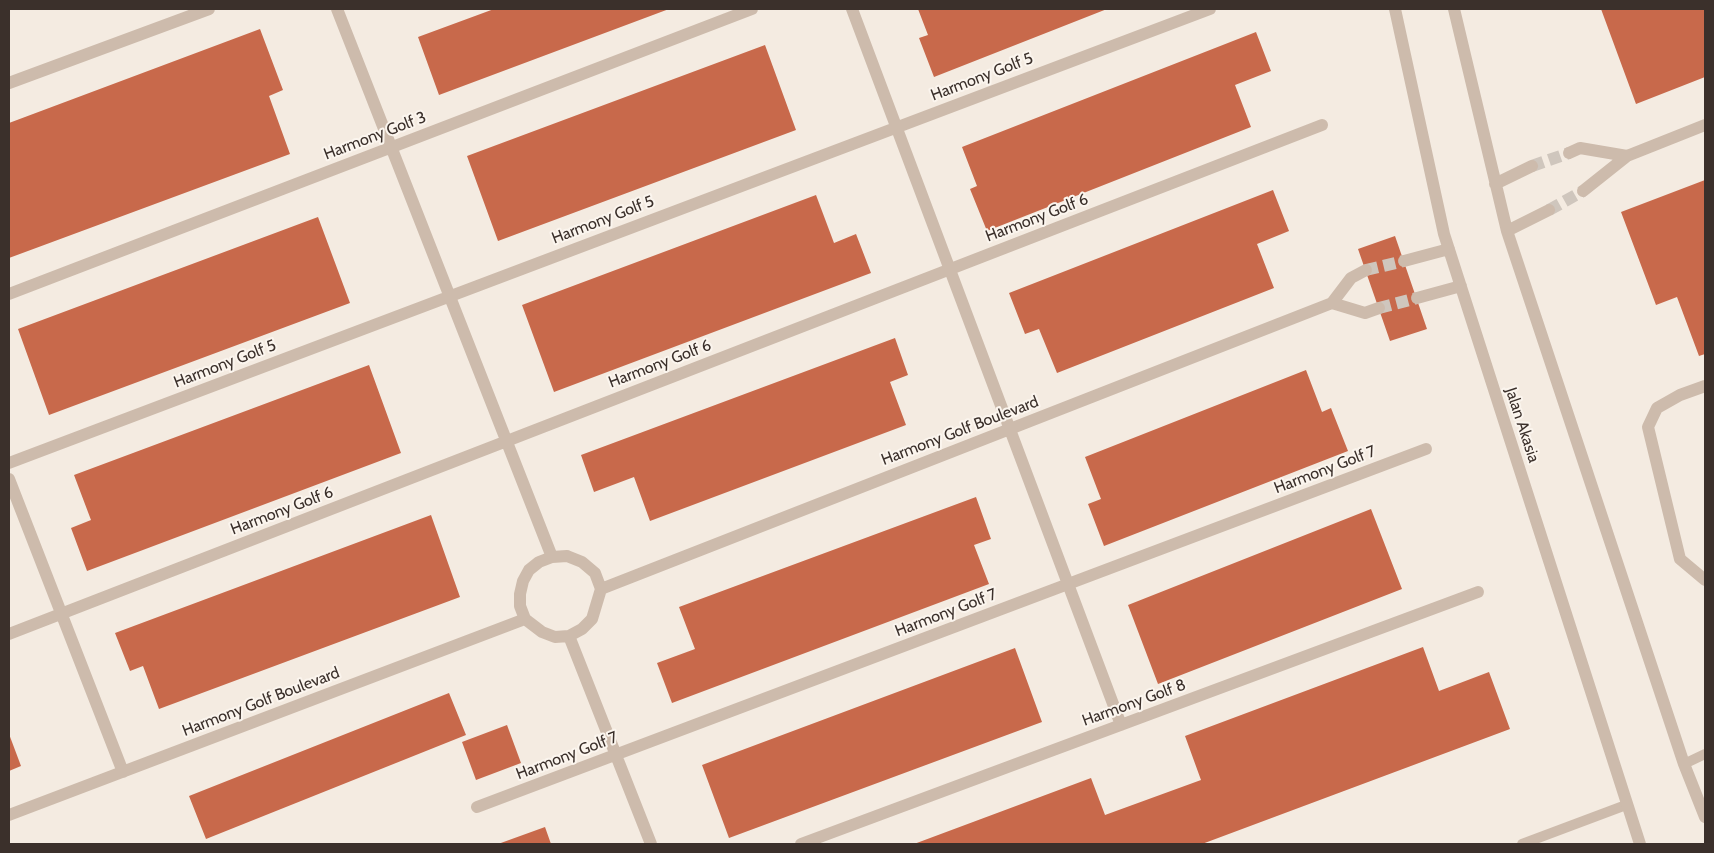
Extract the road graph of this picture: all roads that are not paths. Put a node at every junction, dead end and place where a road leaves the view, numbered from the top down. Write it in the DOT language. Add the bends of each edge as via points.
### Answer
graph roads {
  1 [pos="209,9"];
  2 [pos="337,9"];
  3 [pos="752,9"];
  4 [pos="852,9"];
  5 [pos="1210,9"];
  6 [pos="1395,9"];
  7 [pos="1454,9"];
  8 [pos="9,83"];
  9 [pos="1705,124"];
  10 [pos="1322,125"];
  11 [pos="897,127"];
  12 [pos="391,148"];
  13 [pos="1569,153"];
  14 [pos="1627,156"];
  15 [pos="1532,166"];
  16 [pos="1495,184"];
  17 [pos="1583,191"];
  18 [pos="1549,210"];
  19 [pos="1507,231"];
  20 [pos="1449,249"];
  21 [pos="1404,261"];
  22 [pos="950,269"];
  23 [pos="1366,270"];
  24 [pos="1461,286"];
  25 [pos="9,294"];
  26 [pos="449,296"];
  27 [pos="1417,298"];
  28 [pos="1332,303"];
  29 [pos="1379,308"];
  30 [pos="1705,386"];
  31 [pos="1010,429"];
  32 [pos="506,441"];
  33 [pos="1426,449"];
  34 [pos="9,463"];
  35 [pos="9,479"];
  36 [pos="552,557"];
  37 [pos="1704,580"];
  38 [pos="1068,584"];
  39 [pos="601,589"];
  40 [pos="1478,592"];
  41 [pos="61,614"];
  42 [pos="525,619"];
  43 [pos="9,634"];
  44 [pos="569,636"];
  45 [pos="1121,725"];
  46 [pos="1705,754"];
  47 [pos="616,755"];
  48 [pos="1684,764"];
  49 [pos="123,772"];
  50 [pos="1626,805"];
  51 [pos="477,808"];
  52 [pos="9,815"];
  53 [pos="1705,817"];
  54 [pos="651,844"];
  55 [pos="801,844"];
  56 [pos="1522,844"];
  57 [pos="1640,844"];
  1 -- 8 [label="street"];
  2 -- 12 [label="street"];
  3 -- 12 [label="street, Harmony Golf 3"];
  4 -- 11 [label="street"];
  5 -- 11 [label="street, Harmony Golf 5"];
  6 -- 20 [label="street, Jalan Akasia"];
  7 -- 16 [label="street"];
  9 -- 14 [label="street"];
  10 -- 22 [label="street, Harmony Golf 6"];
  11 -- 22 [label="street"];
  11 -- 26 [label="street, Harmony Golf 5"];
  12 -- 25 [label="street, Harmony Golf 3"];
  12 -- 26 [label="street"];
  13 -- 14 [label="street" via="1580,148"];
  14 -- 17 [label="street"];
  15 -- 16 [label="street"];
  16 -- 19 [label="street"];
  18 -- 19 [label="street"];
  19 -- 48 [label="street"];
  20 -- 21 [label="street"];
  20 -- 24 [label="street, Jalan Akasia"];
  22 -- 31 [label="street"];
  22 -- 32 [label="street, Harmony Golf 6"];
  23 -- 28 [label="street" via="1350,278"];
  24 -- 27 [label="street"];
  24 -- 50 [label="street, Jalan Akasia"];
  26 -- 32 [label="street"];
  26 -- 34 [label="street, Harmony Golf 5"];
  28 -- 29 [label="street" via="1364,313"];
  28 -- 31 [label="street, Harmony Golf Boulevard"];
  30 -- 37 [label="street" via="1657,408 1648,427 1680,559"];
  31 -- 38 [label="street"];
  31 -- 39 [label="street, Harmony Golf Boulevard"];
  32 -- 36 [label="street"];
  32 -- 41 [label="street, Harmony Golf 6"];
  33 -- 38 [label="street, Harmony Golf 7"];
  35 -- 41 [label="street"];
  36 -- 39 [label="street" via="567,556 582,562 595,573"];
  36 -- 42 [label="street" via="538,562 523,581 520,606"];
  38 -- 45 [label="street"];
  38 -- 47 [label="street, Harmony Golf 7"];
  39 -- 44 [label="street" via="592,619"];
  40 -- 45 [label="street, Harmony Golf 8"];
  41 -- 43 [label="street, Harmony Golf 6"];
  41 -- 49 [label="street"];
  42 -- 44 [label="street" via="542,632 555,637"];
  42 -- 49 [label="street, Harmony Golf Boulevard"];
  44 -- 47 [label="street"];
  45 -- 55 [label="street, Harmony Golf 8"];
  46 -- 48 [label="lane"];
  47 -- 51 [label="street, Harmony Golf 7"];
  47 -- 54 [label="street"];
  48 -- 53 [label="street"];
  49 -- 52 [label="street, Harmony Golf Boulevard"];
  50 -- 56 [label="lane"];
  50 -- 57 [label="street, Jalan Akasia"];
}
